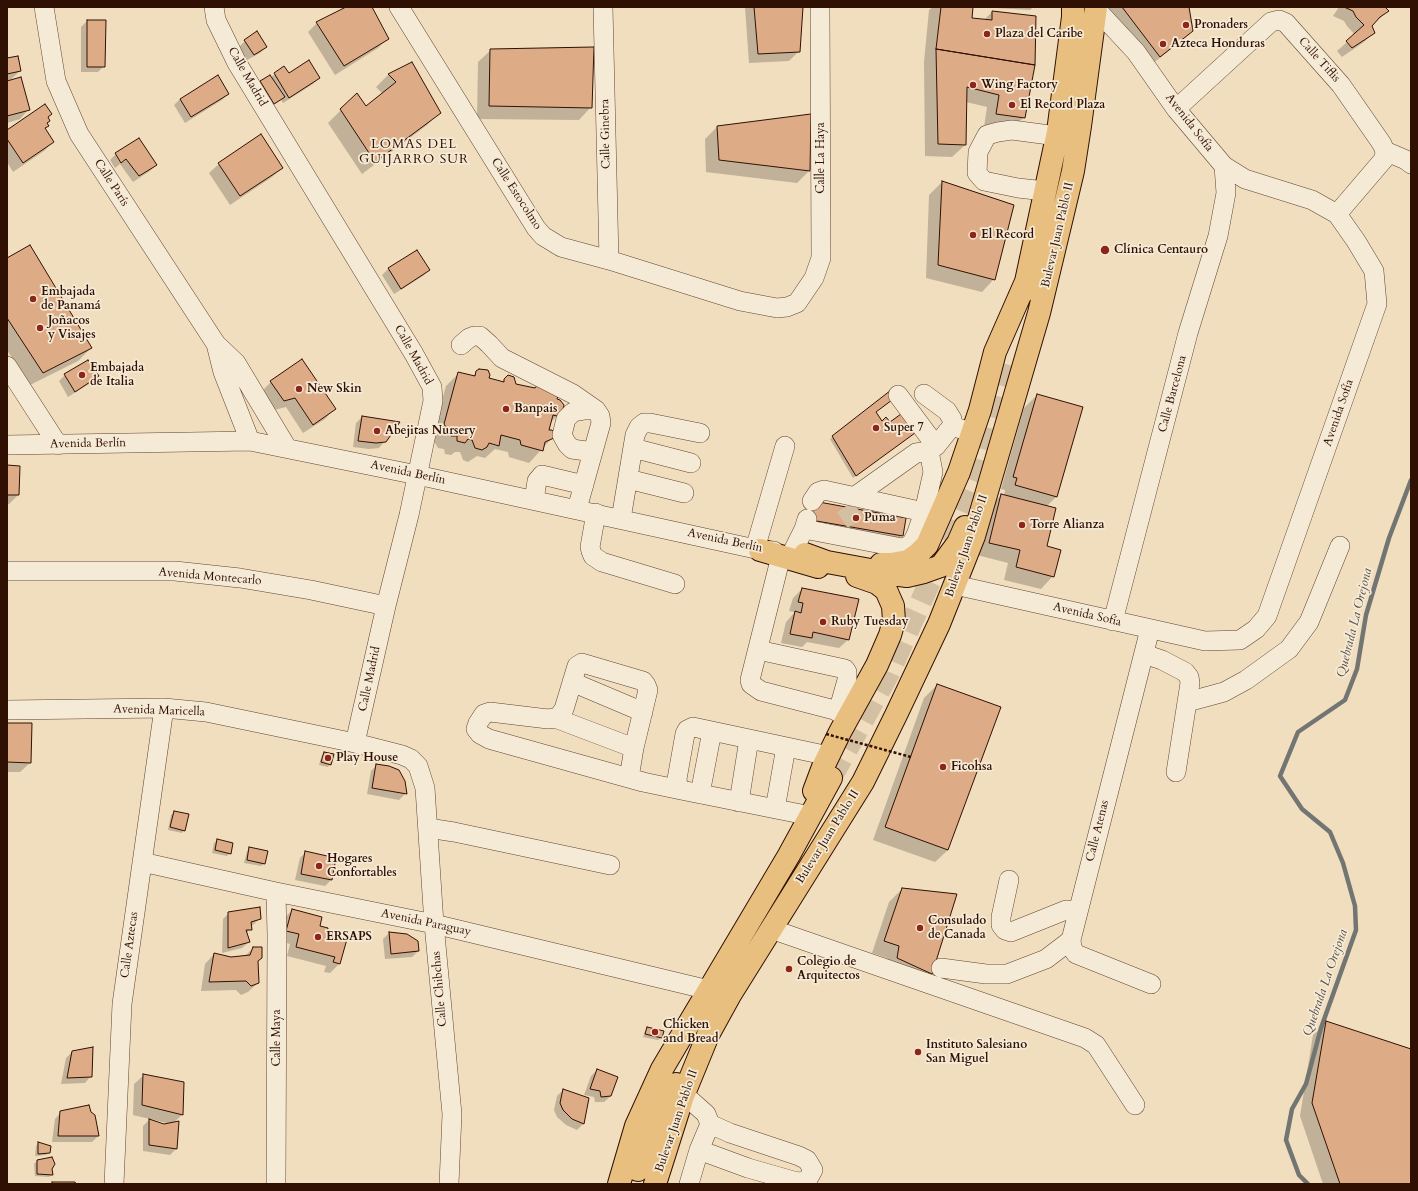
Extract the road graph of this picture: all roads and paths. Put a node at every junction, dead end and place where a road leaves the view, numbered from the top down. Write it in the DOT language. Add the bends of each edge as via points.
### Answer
graph roads {
  1 [pos="44,7"];
  2 [pos="214,7"];
  3 [pos="399,7"];
  4 [pos="604,7"];
  5 [pos="820,7"];
  6 [pos="1083,9"];
  7 [pos="1176,109"];
  8 [pos="1057,136"];
  9 [pos="1385,151"];
  10 [pos="1411,164"];
  11 [pos="1224,166"];
  12 [pos="1045,191"];
  13 [pos="1063,213"];
  14 [pos="1337,214"];
  15 [pos="609,260"];
  16 [pos="1028,277"];
  17 [pos="797,303"];
  18 [pos="216,344"];
  19 [pos="460,345"];
  20 [pos="1006,357"];
  21 [pos="7,366"];
  22 [pos="924,394"];
  23 [pos="898,395"];
  24 [pos="596,410"];
  25 [pos="952,426"];
  26 [pos="700,433"];
  27 [pos="973,433"];
  28 [pos="250,441"];
  29 [pos="7,445"];
  30 [pos="58,445"];
  31 [pos="784,446"];
  32 [pos="287,448"];
  33 [pos="633,448"];
  34 [pos="933,448"];
  35 [pos="594,452"];
  36 [pos="691,463"];
  37 [pos="417,475"];
  38 [pos="628,479"];
  39 [pos="584,485"];
  40 [pos="684,493"];
  41 [pos="534,500"];
  42 [pos="846,500"];
  43 [pos="812,501"];
  44 [pos="576,509"];
  45 [pos="924,512"];
  46 [pos="596,513"];
  47 [pos="621,519"];
  48 [pos="859,528"];
  49 [pos="1340,546"];
  50 [pos="758,549"];
  51 [pos="878,553"];
  52 [pos="793,554"];
  53 [pos="7,572"];
  54 [pos="674,584"];
  55 [pos="954,585"];
  56 [pos="386,606"];
  57 [pos="1113,621"];
  58 [pos="1150,629"];
  59 [pos="758,650"];
  60 [pos="1144,654"];
  61 [pos="572,682"];
  62 [pos="1187,702"];
  63 [pos="164,708"];
  64 [pos="7,710"];
  65 [pos="643,712"];
  66 [pos="844,713"];
  67 [pos="555,718"];
  68 [pos="712,731"];
  69 [pos="826,734"];
  70 [pos="749,739"];
  71 [pos="356,743"];
  72 [pos="786,747"];
  73 [pos="634,748"];
  74 [pos="829,756"];
  75 [pos="910,757"];
  76 [pos="1176,772"];
  77 [pos="629,778"];
  78 [pos="831,778"];
  79 [pos="681,790"];
  80 [pos="700,794"];
  81 [pos="739,802"];
  82 [pos="775,808"];
  83 [pos="804,822"];
  84 [pos="428,828"];
  85 [pos="142,862"];
  86 [pos="610,865"];
  87 [pos="1009,880"];
  88 [pos="276,892"];
  89 [pos="1078,911"];
  90 [pos="434,924"];
  91 [pos="771,929"];
  92 [pos="1071,940"];
  93 [pos="941,968"];
  94 [pos="1151,984"];
  95 [pos="709,990"];
  96 [pos="684,1032"];
  97 [pos="708,1035"];
  98 [pos="683,1096"];
  99 [pos="1135,1104"];
  100 [pos="710,1124"];
  101 [pos="649,1137"];
  102 [pos="699,1150"];
  103 [pos="114,1184"];
  104 [pos="276,1184"];
  105 [pos="449,1184"];
  106 [pos="619,1184"];
  107 [pos="633,1184"];
  108 [pos="655,1184"];
  109 [pos="689,1184"];
  1 -- 18 [label="street, Calle París" via="56,81 79,134"];
  2 -- 37 [label="street, Calle Madrid" via="216,20 237,63 432,387 433,401"];
  3 -- 15 [label="street, Calle Estocolmo" via="536,228 543,236 561,247"];
  4 -- 15 [label="street, Calle Ginebra"];
  5 -- 17 [label="street, Calle La Haya" via="821,258 814,278"];
  6 -- 7 [label="street, Avenida Sofía" via="1136,52"];
  6 -- 8 [label="main road, Bulevar Juan Pablo II"];
  6 -- 13 [label="main road, Bulevar Juan Pablo II" via="1079,133"];
  7 -- 9 [label="street, Calle Tiflis" via="1271,22 1279,20 1286,23 1341,85"];
  7 -- 11 [label="street, Avenida Sofía"];
  8 -- 12 [label="main road, Bulevar Juan Pablo II"];
  8 -- 12 [label="street" via="1012,130 998,132 987,135 978,152 977,173 984,181"];
  9 -- 10 [label="street"];
  9 -- 14 [label="street" via="1384,159"];
  11 -- 14 [label="street, Avenida Sofía" via="1245,179 1312,200"];
  11 -- 57 [label="street, Calle Barcelona" via="1226,193 1218,236 1188,333"];
  12 -- 16 [label="main road, Bulevar Juan Pablo II"];
  13 -- 52 [label="main road" via="971,514 958,543 941,566 907,576"];
  13 -- 55 [label="main road, Bulevar Juan Pablo II" via="1039,313 974,536"];
  14 -- 58 [label="street, Avenida Sofía" via="1374,271 1377,304 1267,616 1256,629 1240,640 1205,641"];
  15 -- 17 [label="street, Calle Estocolmo" via="740,301 777,308"];
  16 -- 20 [label="main road, Bulevar Juan Pablo II"];
  16 -- 27 [label="main road" via="995,352"];
  18 -- 28 [label="street, Calle París" via="223,372"];
  18 -- 32 [label="street, Calle París" via="236,363"];
  19 -- 24 [label="street" via="474,336 480,336 502,358 573,394"];
  21 -- 30 [label="street"];
  22 -- 25 [label="street" via="946,411 952,419"];
  23 -- 34 [label="street"];
  24 -- 35 [label="street" via="601,423"];
  24 -- 35 [label="street" via="573,412 566,419 562,435 572,449"];
  25 -- 27 [label="street"];
  25 -- 34 [label="street"];
  26 -- 33 [label="street" via="644,423 637,431"];
  27 -- 51 [label="main road" via="927,545 908,561 891,564"];
  28 -- 30 [label="street, Avenida Berlín"];
  28 -- 32 [label="street, Avenida Berlín"];
  29 -- 30 [label="street, Avenida Berlín"];
  31 -- 50 [label="street"];
  32 -- 37 [label="street, Avenida Berlín"];
  33 -- 36 [label="street"];
  33 -- 38 [label="street"];
  34 -- 42 [label="street" via="916,454"];
  34 -- 45 [label="street" via="933,472"];
  35 -- 39 [label="street"];
  37 -- 41 [label="street, Avenida Berlín"];
  37 -- 56 [label="street, Calle Madrid"];
  38 -- 40 [label="street"];
  38 -- 47 [label="street"];
  39 -- 41 [label="street" via="542,475 537,481"];
  39 -- 44 [label="street"];
  41 -- 44 [label="street, Avenida Berlín"];
  42 -- 43 [label="street" via="824,490 818,492"];
  42 -- 45 [label="street"];
  44 -- 46 [label="street, Avenida Berlín"];
  45 -- 51 [label="street" via="911,544"];
  46 -- 47 [label="street, Avenida Berlín"];
  46 -- 54 [label="street" via="590,547 593,556 602,562"];
  47 -- 50 [label="street, Avenida Berlín"];
  48 -- 51 [label="street"];
  49 -- 62 [label="street" via="1309,622 1289,649 1246,680 1224,692"];
  50 -- 52 [label="main road"];
  51 -- 52 [label="main road"];
  51 -- 52 [label="street" via="805,524"];
  52 -- 59 [label="street"];
  52 -- 66 [label="main road" via="815,567 877,583 886,590 893,606 894,621 877,665"];
  53 -- 56 [label="street, Avenida Montecarlo" via="175,571 240,578"];
  55 -- 57 [label="street, Avenida Sofía"];
  55 -- 91 [label="main road, Bulevar Juan Pablo II" via="939,624 863,782"];
  56 -- 71 [label="street, Calle Madrid"];
  57 -- 58 [label="street, Avenida Sofía"];
  58 -- 60 [label="street, Calle Atenas"];
  59 -- 66 [label="street" via="750,680 755,688"];
  59 -- 66 [label="street" via="844,669 847,672 847,680"];
  60 -- 62 [label="street" via="1185,672 1190,683"];
  60 -- 89 [label="street, Calle Atenas"];
  61 -- 65 [label="street"];
  61 -- 65 [label="street" via="578,666 582,663 642,681 648,690"];
  61 -- 67 [label="street" via="564,709 560,716"];
  62 -- 76 [label="street"];
  63 -- 64 [label="street, Avenida Maricella"];
  63 -- 71 [label="street, Avenida Maricella" via="206,712"];
  63 -- 85 [label="street, Calle Aztecas"];
  65 -- 73 [label="street"];
  66 -- 74 [label="main road"];
  67 -- 73 [label="street"];
  67 -- 77 [label="street" via="490,712 484,714 476,729 489,739"];
  68 -- 70 [label="street"];
  68 -- 79 [label="street" via="693,728 685,734 677,779"];
  68 -- 80 [label="street"];
  69 -- 75 [label="path, bridge"];
  70 -- 72 [label="street"];
  70 -- 81 [label="street"];
  71 -- 84 [label="street, Calle Chibchas" via="402,755 418,766 425,788"];
  72 -- 74 [label="street"];
  72 -- 82 [label="street"];
  73 -- 77 [label="street"];
  74 -- 83 [label="main road" via="809,802"];
  77 -- 79 [label="street"];
  78 -- 83 [label="main road, Bulevar Juan Pablo II"];
  79 -- 80 [label="street"];
  80 -- 81 [label="street"];
  81 -- 82 [label="street"];
  82 -- 83 [label="street"];
  83 -- 95 [label="main road, Bulevar Juan Pablo II"];
  84 -- 86 [label="street"];
  84 -- 90 [label="street, Calle Chibchas"];
  85 -- 88 [label="street, Avenida Paraguay"];
  85 -- 103 [label="street, Calle Aztecas" via="122,1004"];
  87 -- 89 [label="street" via="1001,917 1001,925 1005,930 1011,932 1066,910"];
  88 -- 90 [label="street, Avenida Paraguay"];
  88 -- 104 [label="street, Calle Maya"];
  89 -- 92 [label="street, Calle Atenas"];
  90 -- 95 [label="street, Avenida Paraguay"];
  90 -- 105 [label="street, Calle Chibchas" via="452,1114"];
  91 -- 97 [label="main road, Bulevar Juan Pablo II"];
  91 -- 99 [label="street" via="1085,1038 1096,1045"];
  92 -- 93 [label="street" via="1046,959 1007,974"];
  92 -- 94 [label="street" via="1076,954"];
  95 -- 96 [label="main road, Bulevar Juan Pablo II"];
  96 -- 101 [label="main road, Bulevar Juan Pablo II" via="667,1074"];
  96 -- 106 [label="main road, Bulevar Juan Pablo II" via="662,1069 636,1126"];
  97 -- 98 [label="main road, Bulevar Juan Pablo II"];
  97 -- 101 [label="main road, Bulevar Juan Pablo II" via="678,1079"];
  98 -- 100 [label="street" via="706,1114"];
  98 -- 108 [label="main road, Bulevar Juan Pablo II"];
  100 -- 102 [label="street"];
  100 -- 102 [label="street" via="799,1156 807,1160 812,1170 806,1180 797,1182"];
  101 -- 107 [label="main road, Bulevar Juan Pablo II"];
  102 -- 109 [label="street"];
}
